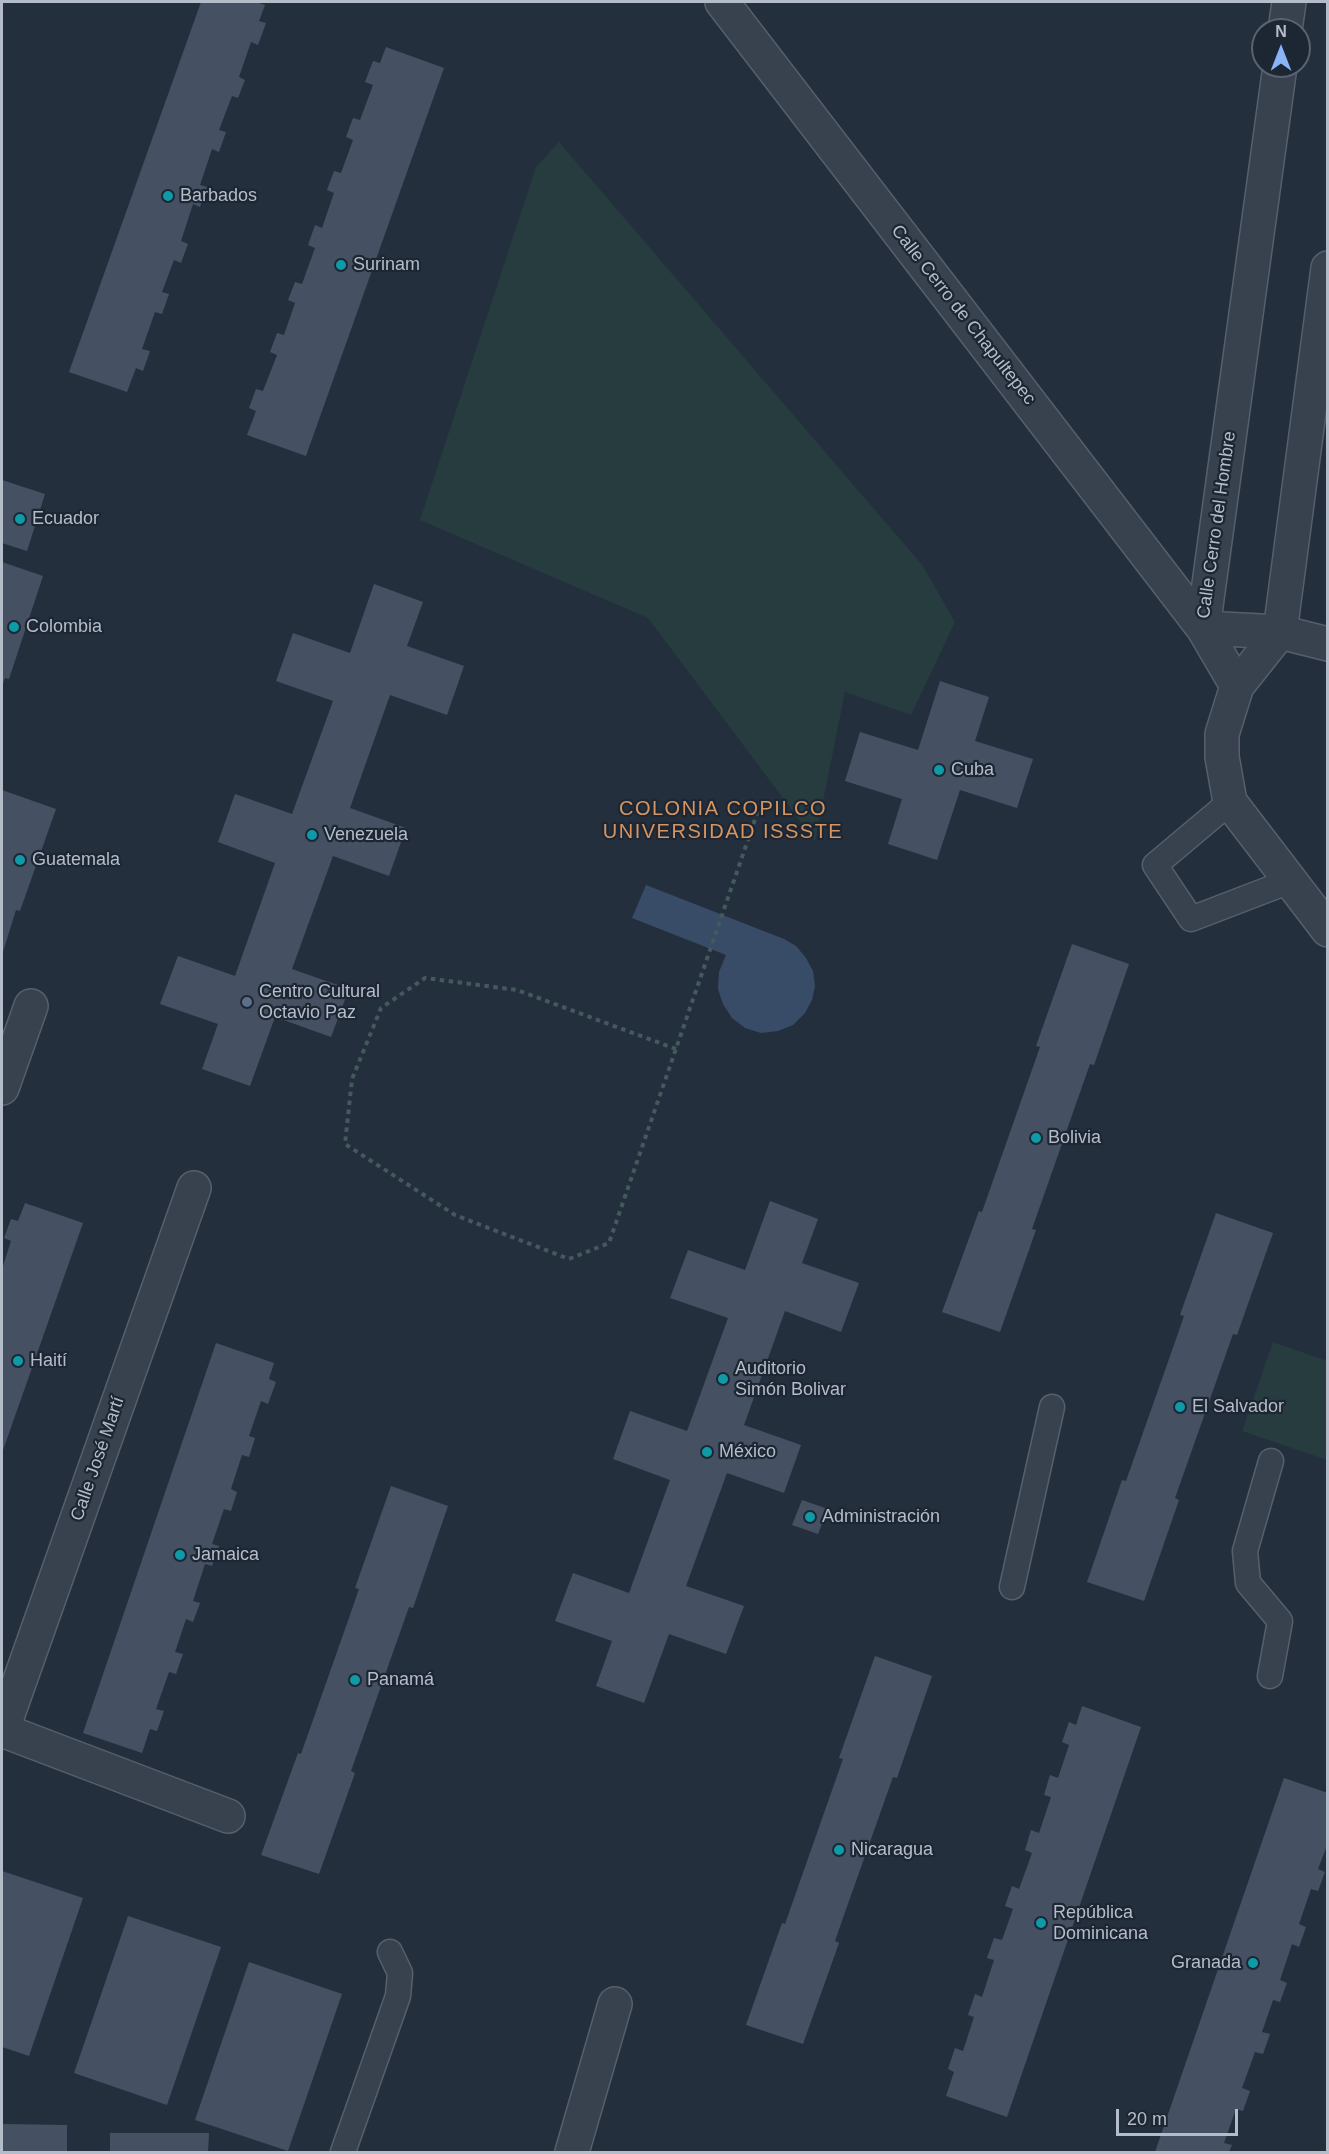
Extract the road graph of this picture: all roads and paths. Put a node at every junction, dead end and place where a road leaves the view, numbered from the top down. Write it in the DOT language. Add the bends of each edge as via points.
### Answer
graph roads {
  1 [pos="722,2"];
  2 [pos="1288,2"];
  3 [pos="1286,18"];
  4 [pos="1278,78"];
  5 [pos="1328,268"];
  6 [pos="1203,628"];
  7 [pos="1280,632"];
  8 [pos="1328,644"];
  9 [pos="1237,686"];
  10 [pos="761,802"];
  11 [pos="1230,802"];
  12 [pos="1290,881"];
  13 [pos="1328,930"];
  14 [pos="31,1006"];
  15 [pos="676,1049"];
  16 [pos="2,1088"];
  17 [pos="194,1188"];
  18 [pos="1052,1407"];
  19 [pos="1271,1461"];
  20 [pos="1012,1587"];
  21 [pos="1269,1676"];
  22 [pos="2,1730"];
  23 [pos="228,1815"];
  24 [pos="390,1952"];
  25 [pos="615,2004"];
  26 [pos="343,2152"];
  27 [pos="572,2152"];
  1 -- 6 [label="street, Calle Cerro de Chapultepec"];
  2 -- 3 [label="street"];
  4 -- 6 [label="street, Calle Cerro del Hombre"];
  5 -- 7 [label="street"];
  6 -- 7 [label="street"];
  6 -- 9 [label="street, Calle Cerro del Hombre"];
  7 -- 8 [label="street"];
  7 -- 9 [label="street"];
  9 -- 11 [label="street" via="1222,734"];
  10 -- 15 [label="path"];
  11 -- 12 [label="street"];
  11 -- 12 [label="lane" via="1155,865 1191,919"];
  12 -- 13 [label="street"];
  14 -- 16 [label="street"];
  15 -- 15 [label="path" via="609,1243 569,1259 455,1215 345,1144 352,1079 381,1008 425,978 517,990"];
  17 -- 22 [label="street, Calle José Martí"];
  18 -- 20 [label="lane"];
  19 -- 21 [label="lane" via="1245,1551 1248,1583 1280,1621"];
  22 -- 23 [label="street"];
  24 -- 26 [label="lane" via="400,1973 398,1996"];
  25 -- 27 [label="street"];
}
